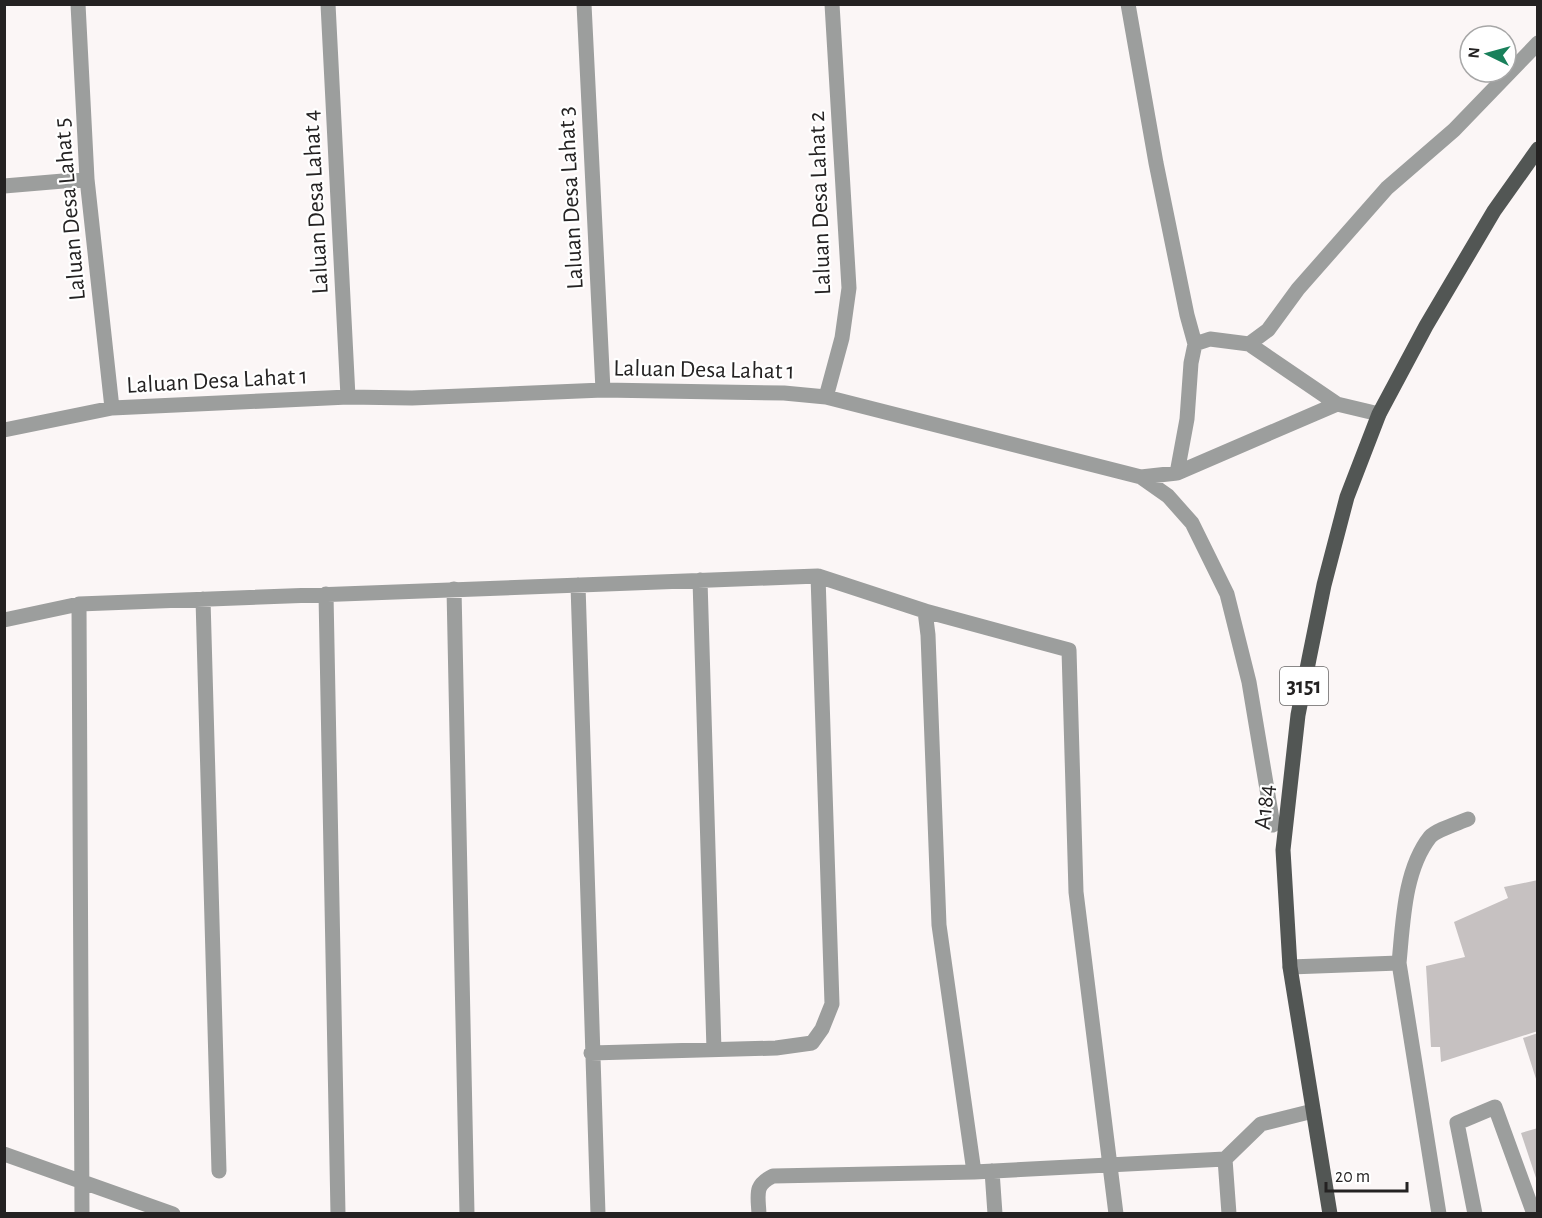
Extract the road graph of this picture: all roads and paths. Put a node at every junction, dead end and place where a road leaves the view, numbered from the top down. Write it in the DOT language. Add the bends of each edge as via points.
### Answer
graph roads {
  1 [pos="78,4"];
  2 [pos="328,4"];
  3 [pos="584,4"];
  4 [pos="832,4"];
  5 [pos="1128,4"];
  6 [pos="1538,43"];
  7 [pos="1538,149"];
  8 [pos="87,179"];
  9 [pos="4,186"];
  10 [pos="1195,344"];
  11 [pos="1250,344"];
  12 [pos="603,390"];
  13 [pos="826,397"];
  14 [pos="348,398"];
  15 [pos="1337,404"];
  16 [pos="112,408"];
  17 [pos="1379,414"];
  18 [pos="4,430"];
  19 [pos="1177,473"];
  20 [pos="1141,477"];
  21 [pos="818,576"];
  22 [pos="700,580"];
  23 [pos="578,585"];
  24 [pos="454,590"];
  25 [pos="326,594"];
  26 [pos="202,599"];
  27 [pos="80,604"];
  28 [pos="925,611"];
  29 [pos="4,620"];
  30 [pos="1467,819"];
  31 [pos="1273,825"];
  32 [pos="1399,963"];
  33 [pos="1290,967"];
  34 [pos="714,1050"];
  35 [pos="591,1053"];
  36 [pos="1313,1111"];
  37 [pos="4,1154"];
  38 [pos="1225,1159"];
  39 [pos="1112,1165"];
  40 [pos="219,1171"];
  41 [pos="992,1171"];
  42 [pos="974,1172"];
  43 [pos="82,1180"];
  44 [pos="82,1214"];
  45 [pos="173,1214"];
  46 [pos="338,1214"];
  47 [pos="467,1214"];
  48 [pos="598,1214"];
  49 [pos="759,1214"];
  50 [pos="995,1214"];
  51 [pos="1116,1214"];
  52 [pos="1229,1214"];
  53 [pos="1330,1214"];
  54 [pos="1439,1214"];
  55 [pos="1475,1214"];
  56 [pos="1534,1214"];
  1 -- 8 [label="street, Laluan Desa Lahat 5"];
  2 -- 14 [label="street, Laluan Desa Lahat 4"];
  3 -- 12 [label="street, Laluan Desa Lahat 3"];
  4 -- 13 [label="street, Laluan Desa Lahat 2" via="849,288 842,338"];
  5 -- 10 [label="street" via="1156,163"];
  6 -- 11 [label="street" via="1454,130 1387,188 1298,289 1268,330"];
  7 -- 17 [label="main road, 3151" via="1494,211"];
  8 -- 9 [label="street"];
  8 -- 16 [label="street, Laluan Desa Lahat 5"];
  10 -- 11 [label="street" via="1210,339"];
  10 -- 19 [label="street"];
  11 -- 15 [label="street"];
  12 -- 13 [label="street, Laluan Desa Lahat 1"];
  12 -- 14 [label="street, Laluan Desa Lahat 1"];
  13 -- 20 [label="street, Laluan Desa Lahat 1"];
  14 -- 16 [label="street, Laluan Desa Lahat 1"];
  15 -- 17 [label="street"];
  15 -- 19 [label="street, Laluan Desa Lahat 1"];
  16 -- 18 [label="street, Laluan Desa Lahat 1"];
  17 -- 33 [label="main road, A184 / 3151" via="1347,497 1324,585 1299,715 1283,850"];
  19 -- 20 [label="street, Laluan Desa Lahat 1"];
  20 -- 31 [label="street" via="1168,496 1192,523 1227,594 1250,682"];
  21 -- 22 [label="street"];
  21 -- 28 [label="street"];
  21 -- 34 [label="street" via="832,1004 812,1043"];
  22 -- 23 [label="street"];
  22 -- 34 [label="street"];
  23 -- 24 [label="street"];
  23 -- 35 [label="street"];
  24 -- 25 [label="street"];
  24 -- 47 [label="street"];
  25 -- 26 [label="street"];
  25 -- 46 [label="street"];
  26 -- 27 [label="street"];
  26 -- 40 [label="street"];
  27 -- 29 [label="street"];
  27 -- 43 [label="street"];
  28 -- 39 [label="street" via="1069,650 1076,892"];
  28 -- 42 [label="street" via="939,925"];
  30 -- 32 [label="street" via="1431,836 1415,866 1405,902"];
  32 -- 33 [label="street"];
  32 -- 54 [label="street"];
  33 -- 36 [label="main road, A184 / 3151"];
  34 -- 35 [label="street"];
  35 -- 48 [label="street"];
  36 -- 38 [label="street" via="1261,1124"];
  36 -- 53 [label="main road, A184 / 3151"];
  37 -- 43 [label="street"];
  38 -- 39 [label="street"];
  38 -- 52 [label="street"];
  39 -- 41 [label="street"];
  39 -- 51 [label="street"];
  41 -- 42 [label="street"];
  41 -- 50 [label="street"];
  42 -- 49 [label="street" via="773,1176 758,1188"];
  43 -- 44 [label="street"];
  43 -- 45 [label="street"];
  55 -- 56 [label="street" via="1457,1123 1495,1107"];
}
